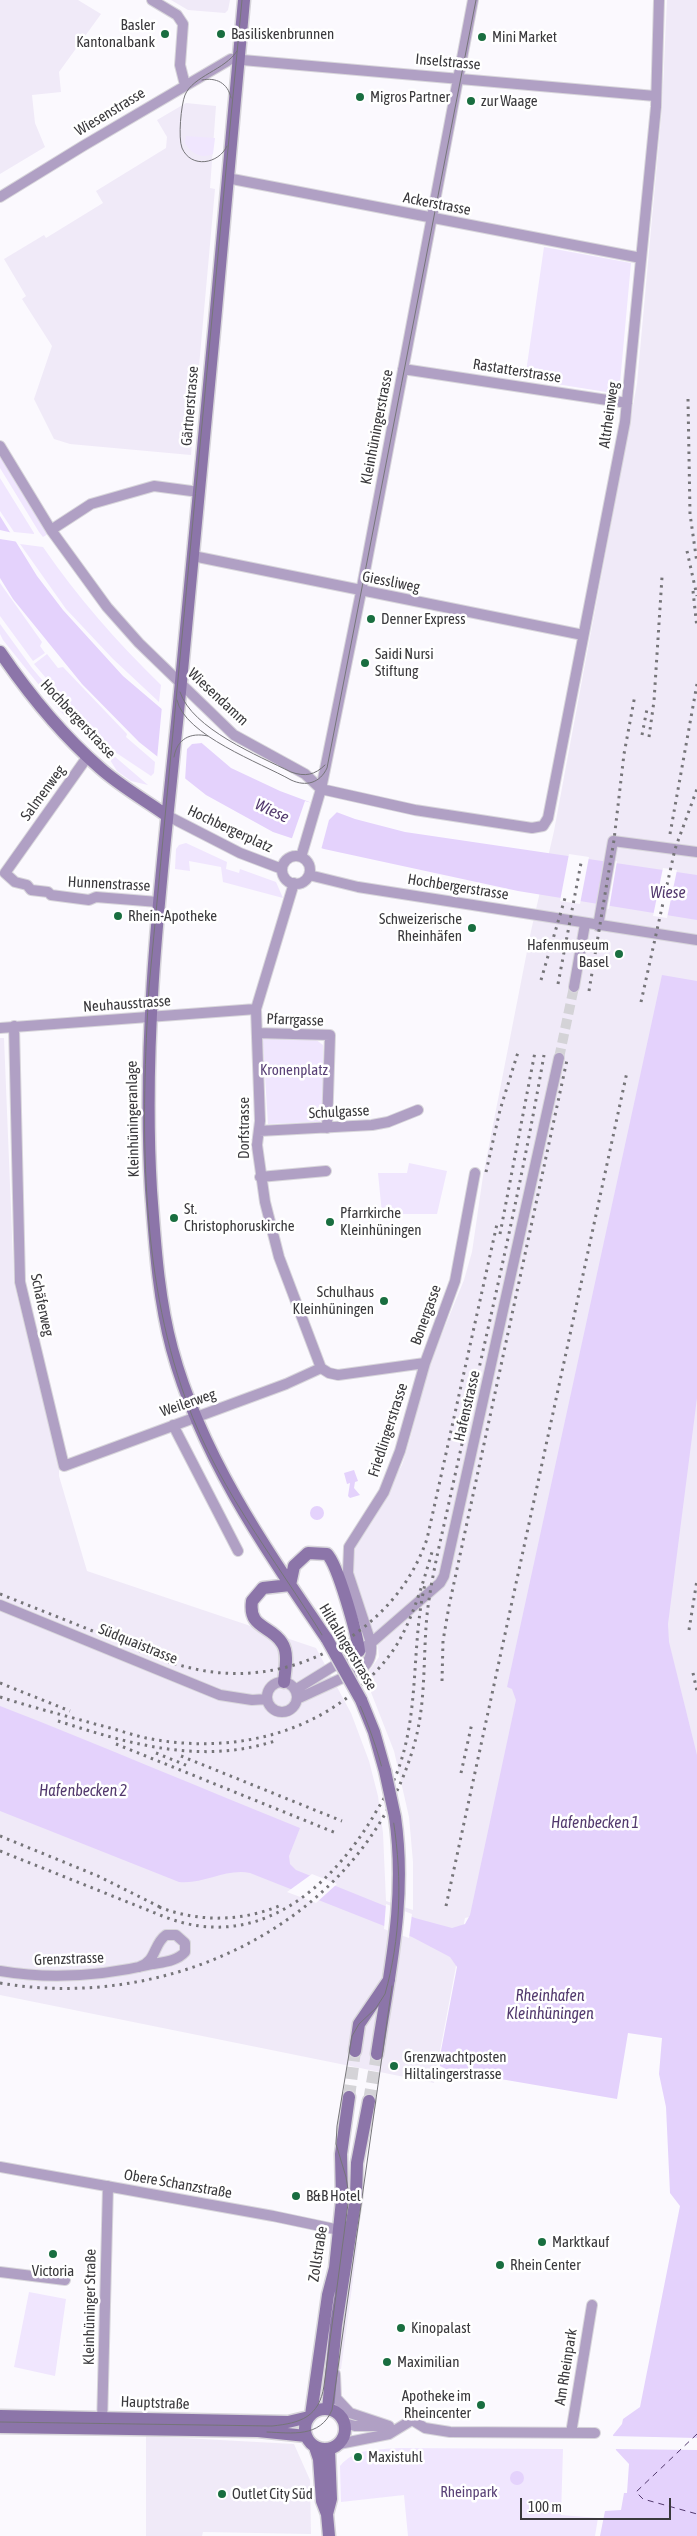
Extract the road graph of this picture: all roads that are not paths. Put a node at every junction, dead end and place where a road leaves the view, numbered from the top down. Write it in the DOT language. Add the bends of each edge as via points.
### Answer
graph roads {
  1 [pos="152,0"];
  2 [pos="244,0"];
  3 [pos="473,0"];
  4 [pos="659,0"];
  5 [pos="239,59"];
  6 [pos="459,78"];
  7 [pos="185,85"];
  8 [pos="655,96"];
  9 [pos="227,178"];
  10 [pos="0,197"];
  11 [pos="433,218"];
  12 [pos="641,258"];
  13 [pos="403,369"];
  14 [pos="627,403"];
  15 [pos="0,446"];
  16 [pos="199,492"];
  17 [pos="51,530"];
  18 [pos="193,556"];
  19 [pos="361,592"];
  20 [pos="583,635"];
  21 [pos="0,652"];
  22 [pos="181,684"];
  23 [pos="88,756"];
  24 [pos="319,794"];
  25 [pos="166,815"];
  26 [pos="543,826"];
  27 [pos="697,852"];
  28 [pos="302,854"];
  29 [pos="282,869"];
  30 [pos="5,873"];
  31 [pos="309,875"];
  32 [pos="294,884"];
  33 [pos="158,902"];
  34 [pos="585,924"];
  35 [pos="598,926"];
  36 [pos="697,940"];
  37 [pos="574,987"];
  38 [pos="256,1009"];
  39 [pos="149,1018"];
  40 [pos="14,1026"];
  41 [pos="0,1028"];
  42 [pos="257,1033"];
  43 [pos="559,1058"];
  44 [pos="418,1110"];
  45 [pos="327,1128"];
  46 [pos="259,1131"];
  47 [pos="326,1171"];
  48 [pos="475,1173"];
  49 [pos="260,1177"];
  50 [pos="425,1363"];
  51 [pos="321,1368"];
  52 [pos="195,1418"];
  53 [pos="173,1425"];
  54 [pos="64,1466"];
  55 [pos="238,1550"];
  56 [pos="290,1585"];
  57 [pos="0,1605"];
  58 [pos="371,1643"];
  59 [pos="359,1651"];
  60 [pos="292,1690"];
  61 [pos="267,1699"];
  62 [pos="140,1967"];
  63 [pos="0,1971"];
  64 [pos="391,1978"];
  65 [pos="355,2051"];
  66 [pos="377,2054"];
  67 [pos="349,2097"];
  68 [pos="369,2101"];
  69 [pos="0,2167"];
  70 [pos="108,2186"];
  71 [pos="344,2232"];
  72 [pos="0,2272"];
  73 [pos="65,2280"];
  74 [pos="592,2305"];
  75 [pos="331,2366"];
  76 [pos="328,2410"];
  77 [pos="0,2416"];
  78 [pos="310,2416"];
  79 [pos="409,2422"];
  80 [pos="103,2423"];
  81 [pos="344,2423"];
  82 [pos="389,2426"];
  83 [pos="0,2427"];
  84 [pos="595,2433"];
  85 [pos="571,2434"];
  86 [pos="306,2436"];
  87 [pos="334,2446"];
  88 [pos="315,2447"];
  89 [pos="327,2514"];
  90 [pos="329,2536"];
  1 -- 7 [label="street" via="180,18 184,30 180,65"];
  2 -- 5 [label="main road, Gärtnerstrasse"];
  3 -- 6 [label="street, Kleinhüningerstrasse"];
  4 -- 8 [label="street, Altrheinweg"];
  5 -- 6 [label="street, Inselstrasse"];
  5 -- 7 [label="street, Wiesenstrasse" via="227,60"];
  5 -- 9 [label="main road, Gärtnerstrasse"];
  6 -- 8 [label="street, Inselstrasse"];
  6 -- 11 [label="street, Kleinhüningerstrasse"];
  7 -- 10 [label="street, Wiesenstrasse"];
  8 -- 12 [label="street, Altrheinweg"];
  9 -- 11 [label="street, Ackerstrasse"];
  9 -- 16 [label="main road, Gärtnerstrasse"];
  11 -- 12 [label="street, Ackerstrasse"];
  11 -- 13 [label="street, Kleinhüningerstrasse"];
  12 -- 14 [label="street, Altrheinweg"];
  13 -- 14 [label="street, Rastatterstrasse"];
  13 -- 19 [label="street, Kleinhüningerstrasse"];
  14 -- 20 [label="street, Altrheinweg"];
  15 -- 17 [label="street, Wiesendamm"];
  16 -- 17 [label="street" via="154,486 92,504"];
  16 -- 18 [label="main road, Gärtnerstrasse"];
  17 -- 22 [label="street, Wiesendamm" via="107,607"];
  18 -- 19 [label="street, Giessliweg"];
  18 -- 22 [label="main road, Gärtnerstrasse"];
  19 -- 20 [label="street, Giessliweg"];
  19 -- 24 [label="street, Kleinhüningerstrasse"];
  20 -- 26 [label="street, Altrheinweg" via="548,818"];
  21 -- 23 [label="main road, Hochbergerstrasse" via="47,713"];
  22 -- 24 [label="street, Wiesendamm" via="234,734 304,774"];
  22 -- 25 [label="main road, Gärtnerstrasse"];
  23 -- 25 [label="main road, Hochbergerstrasse" via="101,769"];
  23 -- 30 [label="street, Salmenweg"];
  24 -- 26 [label="street, Wiesendamm" via="532,828"];
  24 -- 28 [label="street, Kleinhüningerstrasse"];
  25 -- 29 [label="street, Hochbergerplatz" via="240,853"];
  25 -- 33 [label="main road, Kleinhüningeranlage"];
  27 -- 35 [label="street" via="614,840"];
  28 -- 29 [label="street" via="290,857"];
  28 -- 31 [label="street" via="308,862"];
  29 -- 32 [label="street" via="286,880"];
  30 -- 33 [label="street, Hunnenstrasse" via="31,890 52,895 89,900 96,897"];
  31 -- 32 [label="street" via="304,881"];
  31 -- 34 [label="street, Hochbergerstrasse" via="358,888"];
  32 -- 38 [label="street, Dorfstrasse"];
  33 -- 39 [label="main road, Kleinhüningeranlage"];
  34 -- 35 [label="street, Hochbergerstrasse"];
  34 -- 37 [label="street"];
  35 -- 36 [label="street, Hochbergerstrasse"];
  38 -- 39 [label="street, Neuhausstrasse"];
  38 -- 42 [label="street, Dorfstrasse"];
  39 -- 40 [label="street, Neuhausstrasse"];
  39 -- 52 [label="main road, Kleinhüningeranlage" via="148,1117 157,1262 172,1347"];
  40 -- 41 [label="street, Neuhausstrasse"];
  40 -- 54 [label="street, Schäferweg" via="20,1282"];
  42 -- 45 [label="street, Pfarrgasse" via="330,1035"];
  42 -- 46 [label="street, Dorfstrasse"];
  43 -- 58 [label="street, Hafenstrasse" via="444,1576"];
  44 -- 45 [label="street, Schulgasse" via="381,1124"];
  45 -- 46 [label="street, Schulgasse"];
  46 -- 49 [label="street, Dorfstrasse"];
  47 -- 49 [label="street"];
  48 -- 50 [label="street, Bonergasse" via="455,1281"];
  49 -- 51 [label="street, Dorfstrasse" via="279,1257"];
  50 -- 51 [label="street, Bonergasse" via="338,1375"];
  50 -- 58 [label="street, Friedlingerstrasse" via="400,1451 384,1492 349,1547 348,1573"];
  51 -- 52 [label="street, Weilerweg"];
  52 -- 53 [label="street, Weilerweg"];
  52 -- 56 [label="main road, Hiltalingerstrasse" via="230,1487"];
  53 -- 54 [label="street, Weilerweg"];
  53 -- 55 [label="street"];
  56 -- 59 [label="main road" via="294,1566 308,1553 327,1554 335,1565 357,1633"];
  56 -- 60 [label="main road" via="263,1588 254,1598 251,1608 256,1623 282,1642"];
  56 -- 64 [label="main road, Hiltalingerstrasse, bridge" via="347,1672 382,1757 398,1847 399,1906"];
  57 -- 61 [label="street, Südquaistrasse" via="220,1695"];
  58 -- 59 [label="street, Hafenstrasse"];
  58 -- 60 [label="street" via="368,1663 362,1670"];
  59 -- 60 [label="street, Hafenstrasse"];
  60 -- 61 [label="street" via="271,1686"];
  60 -- 61 [label="street" via="294,1707 282,1712 274,1710"];
  62 -- 63 [label="street, Grenzstrasse" via="81,1976"];
  64 -- 65 [label="main road, Hiltalingerstrasse" via="359,2024"];
  64 -- 66 [label="main road, Hiltalingerstrasse"];
  67 -- 71 [label="main road, Zollstraße" via="342,2154"];
  68 -- 71 [label="main road, Zollstraße" via="357,2161 356,2197"];
  69 -- 70 [label="street, Obere Schanzstraße"];
  70 -- 71 [label="street, Obere Schanzstraße"];
  70 -- 80 [label="street, Kleinhüninger Straße"];
  71 -- 75 [label="main road, Zollstraße"];
  71 -- 78 [label="main road, Zollstraße"];
  72 -- 73 [label="street"];
  74 -- 85 [label="street, Am Rheinpark"];
  75 -- 76 [label="main road, Zollstraße"];
  75 -- 82 [label="street" via="336,2378 336,2398 350,2413"];
  76 -- 78 [label="main road, Hauptstraße" via="319,2410"];
  76 -- 81 [label="main road" via="338,2414"];
  77 -- 80 [label="main road, Hauptstraße"];
  78 -- 80 [label="main road, Hauptstraße" via="288,2422"];
  78 -- 86 [label="main road" via="305,2428"];
  79 -- 82 [label="street"];
  79 -- 85 [label="street" via="412,2420 425,2428 450,2432"];
  79 -- 87 [label="street" via="389,2434"];
  80 -- 83 [label="main road, Hauptstraße"];
  80 -- 86 [label="main road, Hauptstraße"];
  81 -- 82 [label="street"];
  81 -- 87 [label="main road" via="344,2434"];
  84 -- 85 [label="street"];
  86 -- 88 [label="main road"];
  87 -- 88 [label="main road"];
  87 -- 89 [label="main road"];
  88 -- 89 [label="main road" via="320,2464 322,2501"];
  89 -- 90 [label="main road"];
}
